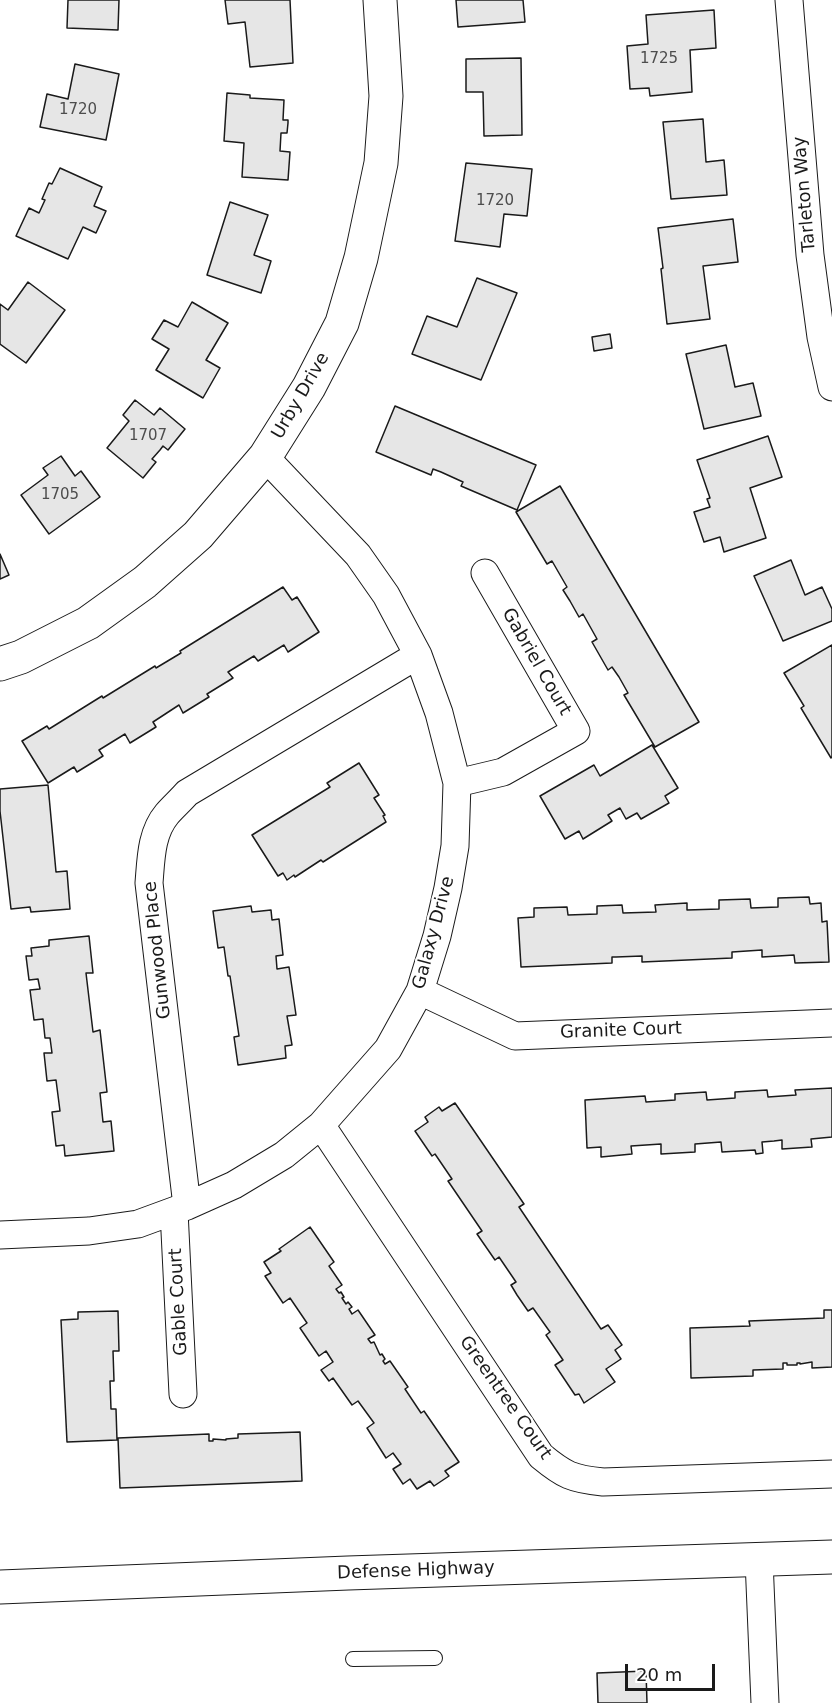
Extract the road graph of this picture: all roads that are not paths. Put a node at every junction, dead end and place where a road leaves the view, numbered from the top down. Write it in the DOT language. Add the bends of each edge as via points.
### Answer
graph roads {
  1 [pos="380,0"];
  2 [pos="789,0"];
  3 [pos="832,387"];
  4 [pos="265,457"];
  5 [pos="485,573"];
  6 [pos="418,655"];
  7 [pos="0,664"];
  8 [pos="457,783"];
  9 [pos="420,991"];
  10 [pos="832,1023"];
  11 [pos="321,1125"];
  12 [pos="180,1208"];
  13 [pos="0,1235"];
  14 [pos="183,1394"];
  15 [pos="832,1474"];
  16 [pos="832,1557"];
  17 [pos="759,1560"];
  18 [pos="0,1587"];
  19 [pos="435,1658"];
  20 [pos="353,1659"];
  21 [pos="765,1703"];
  1 -- 4 [label="main road, Urby Drive" via="386,96 381,163 361,258 342,323 309,387"];
  2 -- 3 [label="street, Tarleton Way" via="810,255"];
  4 -- 6 [label="street, Galaxy Drive" via="358,555 387,595"];
  4 -- 7 [label="main road, Urby Drive" via="198,535 145,582 88,622"];
  5 -- 8 [label="street, Gabriel Court" via="576,730 502,772"];
  6 -- 8 [label="street, Galaxy Drive" via="439,713"];
  6 -- 12 [label="street, Gunwood Place" via="187,793 166,815 156,834 149,883"];
  8 -- 9 [label="street, Galaxy Drive" via="455,846 448,888"];
  9 -- 10 [label="street, Granite Court" via="515,1035"];
  9 -- 11 [label="street, Galaxy Drive" via="388,1049"];
  11 -- 12 [label="street, Galaxy Drive" via="284,1155 234,1185"];
  11 -- 15 [label="street, Greentree Court" via="541,1456 559,1471 581,1480 603,1482"];
  12 -- 13 [label="street, Galaxy Drive" via="138,1224 88,1231"];
  12 -- 14 [label="street, Gable Court"];
  16 -- 17 [label="main road, Defense Highway"];
  17 -- 18 [label="main road, Defense Highway"];
  17 -- 21 [label="street"];
  19 -- 20 [label="lane"];
}
